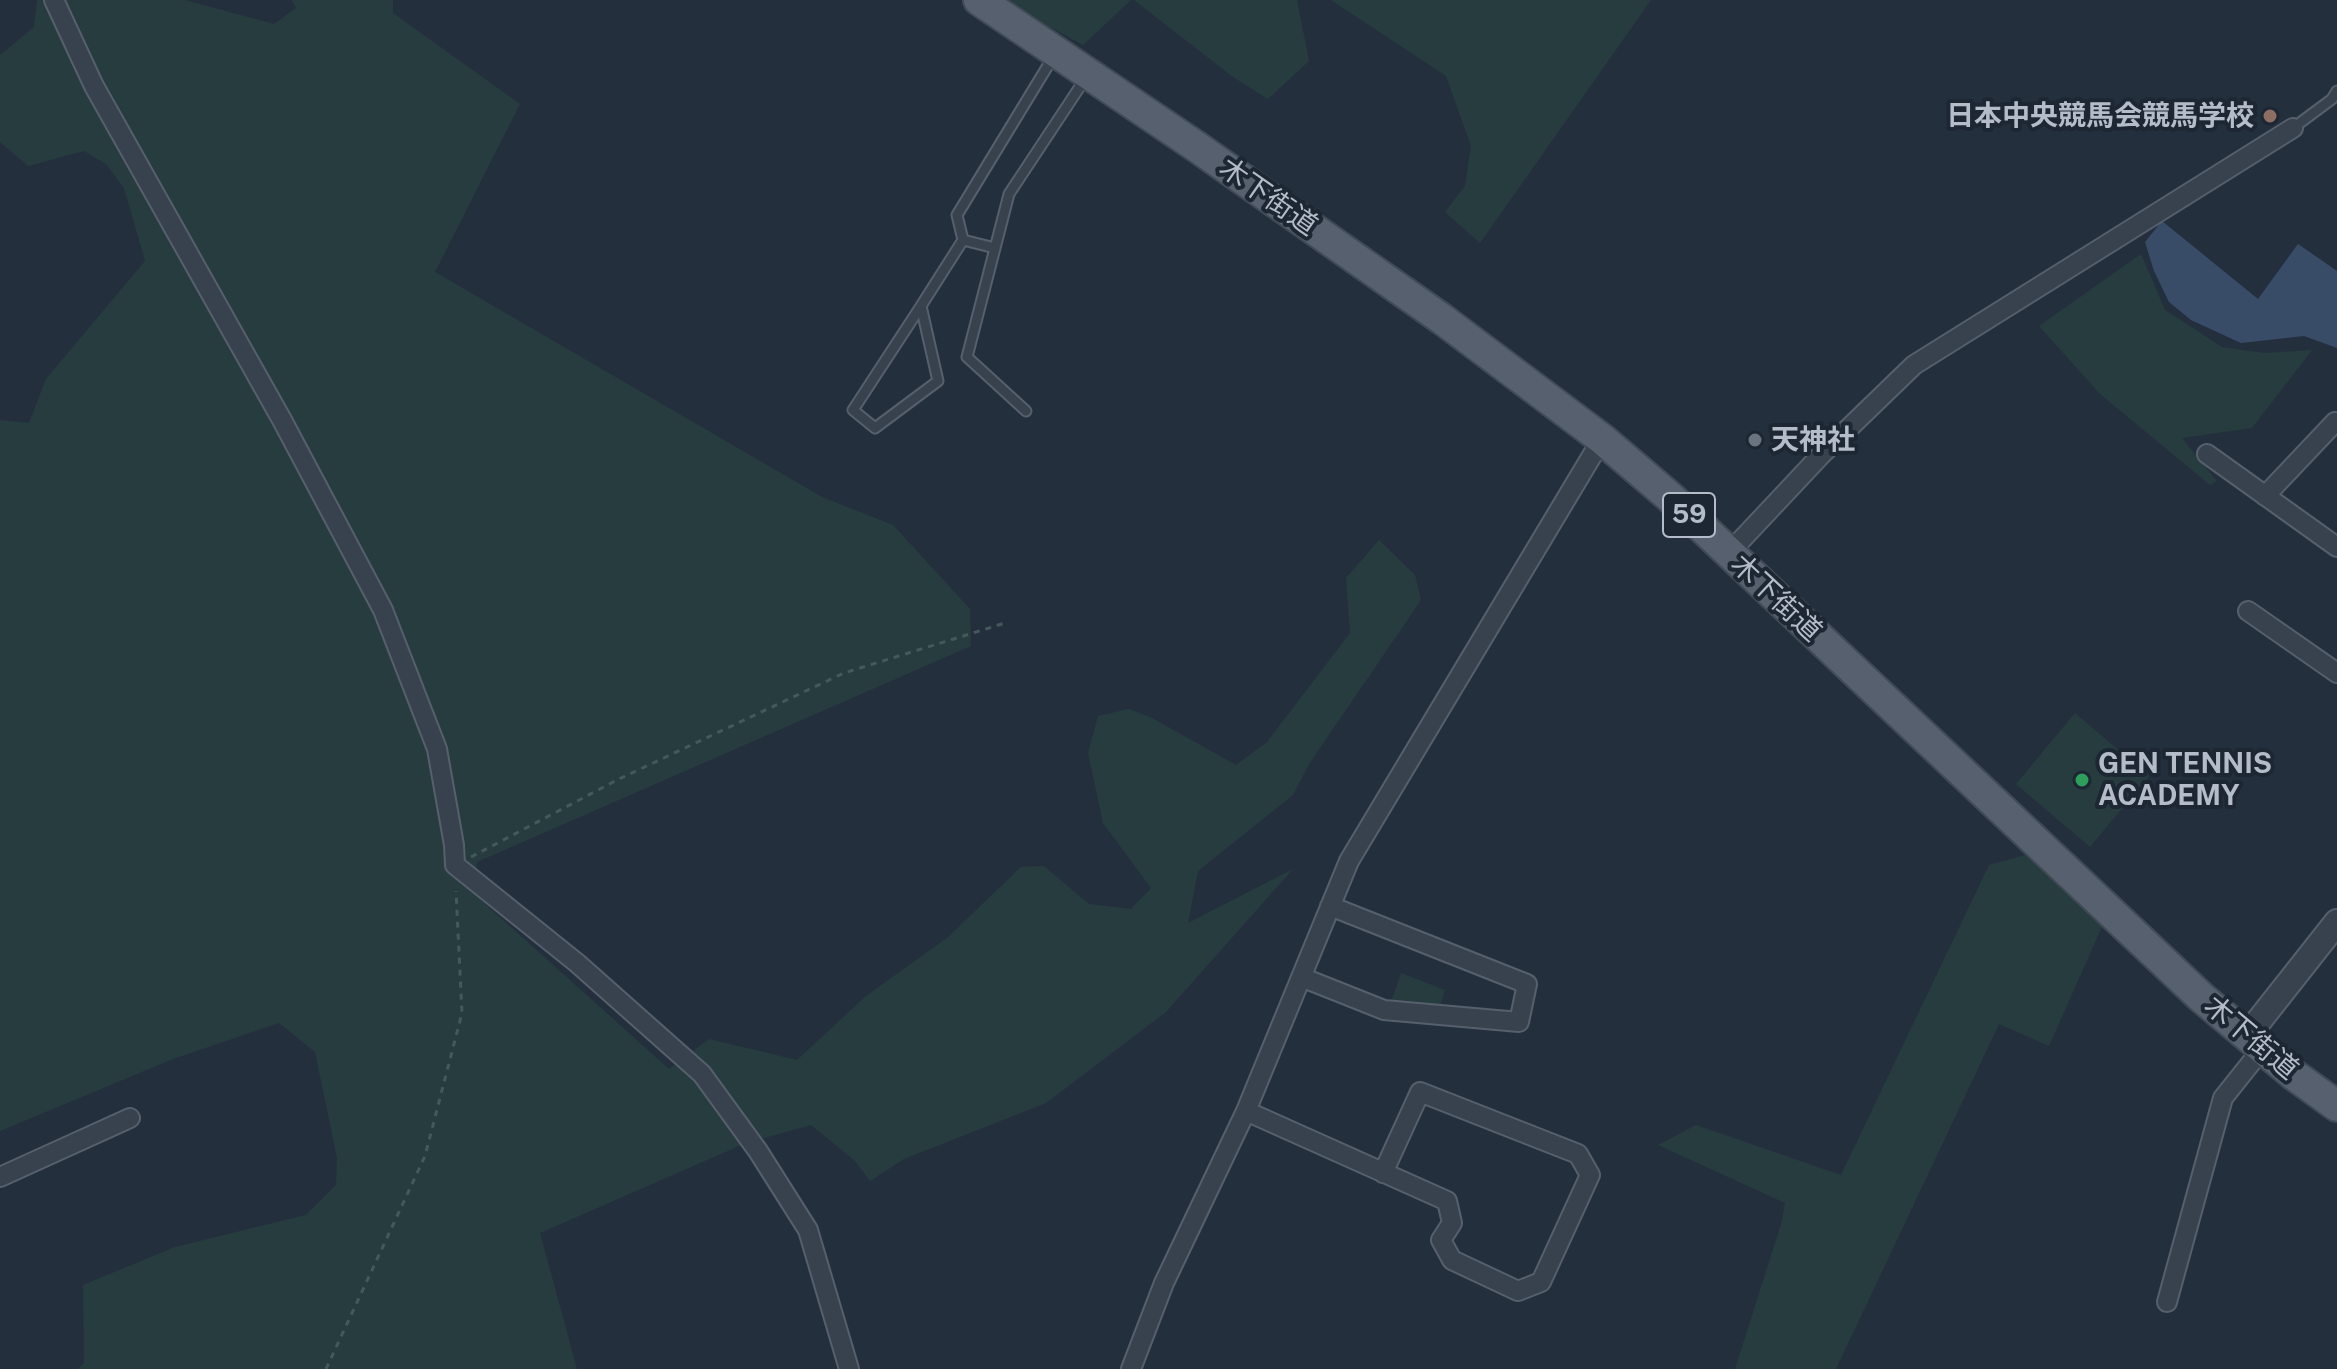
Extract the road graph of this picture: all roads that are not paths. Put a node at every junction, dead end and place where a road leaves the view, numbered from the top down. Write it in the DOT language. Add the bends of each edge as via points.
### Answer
graph roads {
  1 [pos="54,0"];
  2 [pos="979,0"];
  3 [pos="1057,51"];
  4 [pos="1089,73"];
  5 [pos="2337,91"];
  6 [pos="2293,128"];
  7 [pos="963,240"];
  8 [pos="995,248"];
  9 [pos="921,306"];
  10 [pos="1026,411"];
  11 [pos="2337,424"];
  12 [pos="1602,439"];
  13 [pos="2207,454"];
  14 [pos="2265,496"];
  15 [pos="2335,542"];
  16 [pos="1729,553"];
  17 [pos="2248,611"];
  18 [pos="2337,673"];
  19 [pos="1330,906"];
  20 [pos="2337,922"];
  21 [pos="1301,977"];
  22 [pos="2255,1043"];
  23 [pos="2337,1106"];
  24 [pos="1246,1111"];
  25 [pos="130,1118"];
  26 [pos="1383,1173"];
  27 [pos="0,1177"];
  28 [pos="2167,1302"];
  29 [pos="849,1369"];
  30 [pos="1131,1369"];
  1 -- 29 [label="street" via="94,86 383,610 437,749 455,865 702,1074 808,1230"];
  2 -- 3 [label="main road, 木下街道 / 59"];
  3 -- 4 [label="main road, 木下街道 / 59"];
  3 -- 7 [label="lane" via="957,215"];
  4 -- 8 [label="lane" via="1009,194"];
  4 -- 12 [label="main road, 木下街道 / 59" via="1442,319"];
  5 -- 6 [label="lane"];
  6 -- 16 [label="street" via="1914,365"];
  7 -- 8 [label="lane"];
  7 -- 9 [label="lane"];
  8 -- 10 [label="lane" via="967,357"];
  9 -- 9 [label="lane" via="938,381 875,428 853,410"];
  11 -- 14 [label="street"];
  12 -- 16 [label="main road, 木下街道 / 59"];
  12 -- 19 [label="street" via="1349,861"];
  13 -- 14 [label="street"];
  14 -- 15 [label="street"];
  16 -- 22 [label="main road, 木下街道 / 59"];
  17 -- 18 [label="street"];
  19 -- 21 [label="street"];
  19 -- 21 [label="street" via="1527,984 1519,1022 1384,1010"];
  20 -- 22 [label="street"];
  21 -- 24 [label="street"];
  22 -- 23 [label="main road, 木下街道 / 59"];
  22 -- 28 [label="street" via="2223,1098"];
  24 -- 26 [label="street"];
  24 -- 30 [label="street" via="1164,1283"];
  25 -- 27 [label="street"];
  26 -- 26 [label="street" via="1447,1201 1452,1223 1441,1240 1452,1260 1518,1291 1541,1282 1590,1175 1578,1154 1420,1092"];
}
